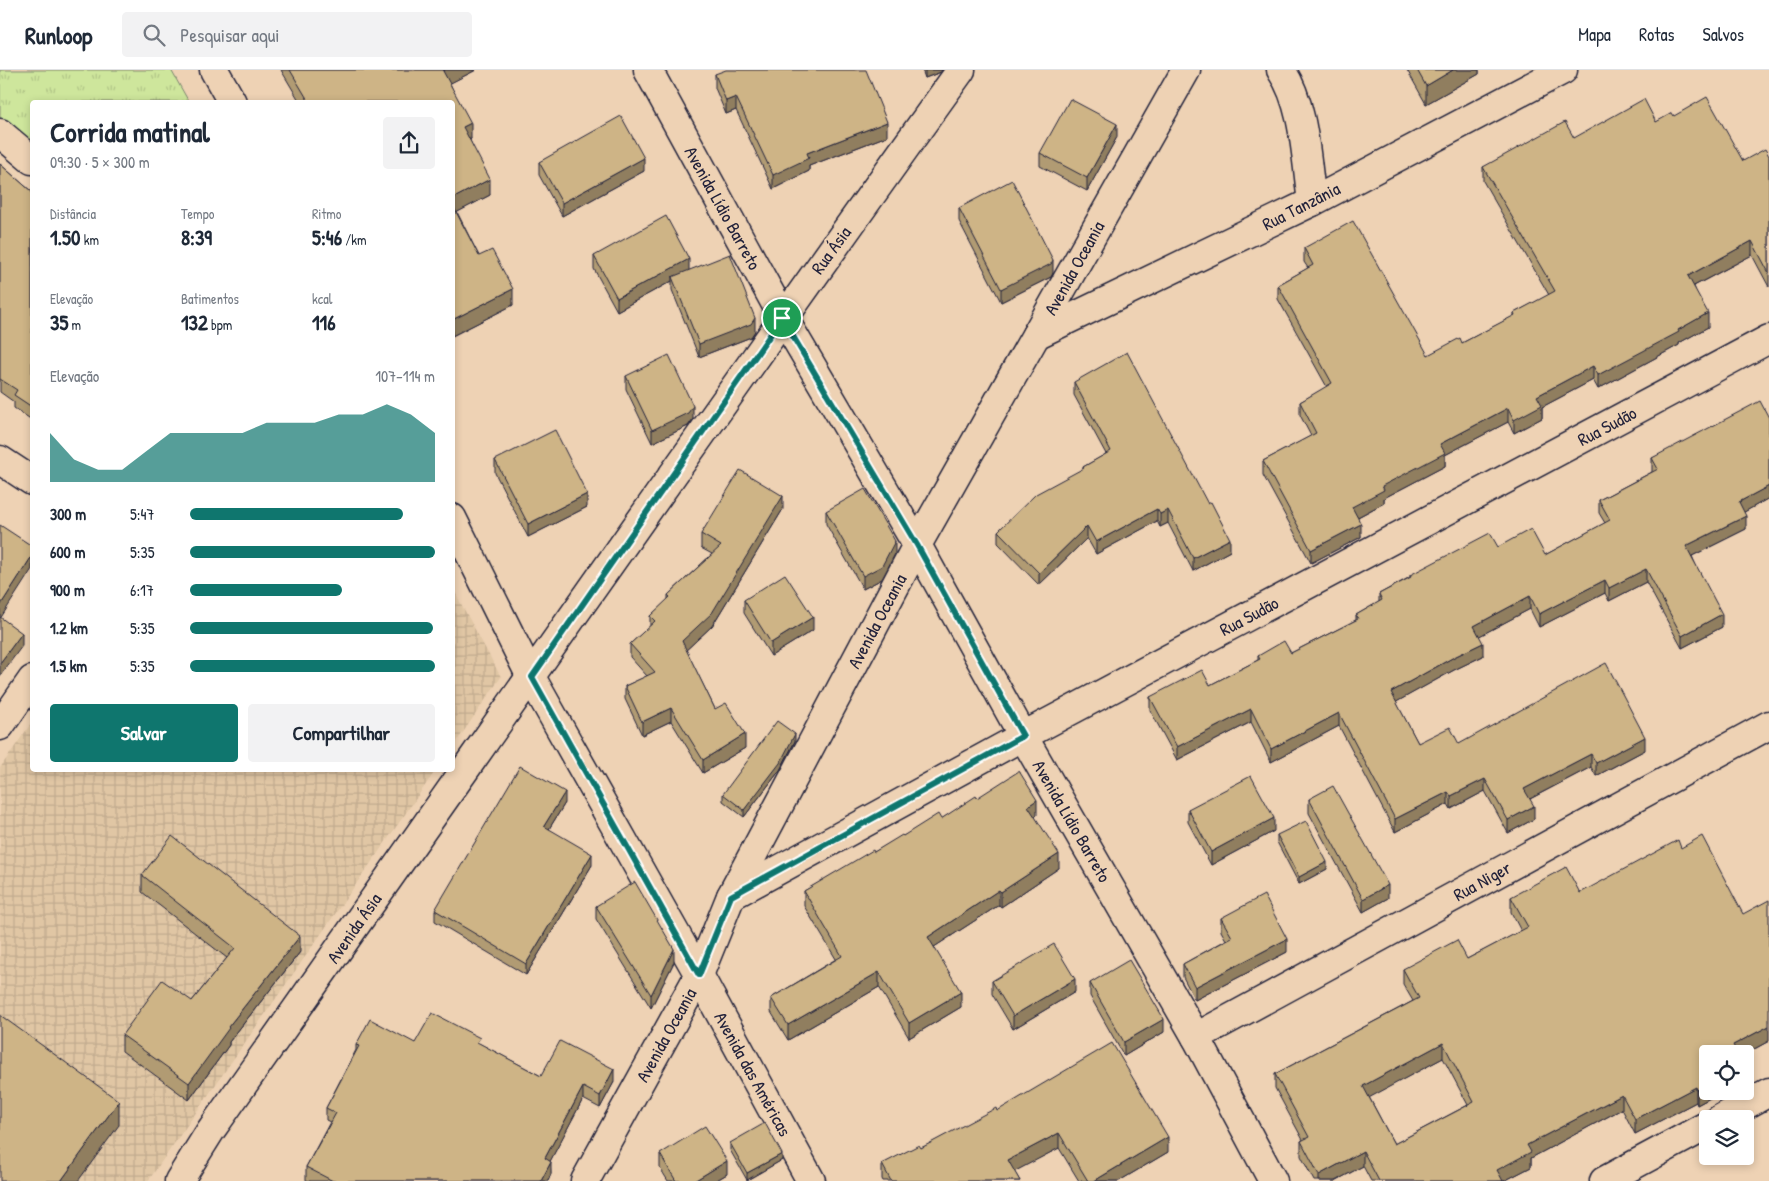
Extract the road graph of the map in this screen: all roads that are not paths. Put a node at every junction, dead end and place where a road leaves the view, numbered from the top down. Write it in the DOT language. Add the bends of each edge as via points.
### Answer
graph roads {
  1 [pos="214,70"];
  2 [pos="648,70"];
  3 [pos="960,70"];
  4 [pos="1186,70"];
  5 [pos="1281,70"];
  6 [pos="1563,70"];
  7 [pos="231,100"];
  8 [pos="0,133"];
  9 [pos="30,158"];
  10 [pos="1312,202"];
  11 [pos="782,318"];
  12 [pos="1036,335"];
  13 [pos="1769,339"];
  14 [pos="0,460"];
  15 [pos="30,480"];
  16 [pos="455,524"];
  17 [pos="917,545"];
  18 [pos="532,677"];
  19 [pos="30,683"];
  20 [pos="1769,725"];
  21 [pos="0,726"];
  22 [pos="1023,736"];
  23 [pos="731,896"];
  24 [pos="699,975"];
  25 [pos="1196,1037"];
  26 [pos="1769,1092"];
  27 [pos="1736,1110"];
  28 [pos="1699,1130"];
  29 [pos="178,1181"];
  30 [pos="585,1181"];
  31 [pos="811,1181"];
  32 [pos="1273,1181"];
  33 [pos="1604,1181"];
  1 -- 7 [label="street"];
  2 -- 11 [label="street, Avenida Lídio Barreto"];
  3 -- 11 [label="street, Rua Ásia"];
  4 -- 12 [label="street, Avenida Oceania"];
  5 -- 10 [label="street" via="1298,104"];
  6 -- 10 [label="street, Rua Tanzânia"];
  8 -- 9 [label="street"];
  10 -- 12 [label="street, Rua Tanzânia"];
  11 -- 17 [label="street, Avenida Lídio Barreto"];
  11 -- 18 [label="street, Rua Ásia"];
  12 -- 17 [label="street, Avenida Oceania"];
  13 -- 22 [label="street, Rua Sudão"];
  14 -- 15 [label="street"];
  16 -- 18 [label="street, Avenida das Américas"];
  17 -- 22 [label="street, Avenida Lídio Barreto"];
  17 -- 23 [label="street, Avenida Oceania"];
  18 -- 24 [label="street, Avenida das Américas"];
  18 -- 29 [label="street, Avenida Ásia"];
  19 -- 21 [label="street"];
  20 -- 25 [label="street, Rua Niger"];
  22 -- 23 [label="street, Rua Sudão"];
  22 -- 25 [label="street, Avenida Lídio Barreto"];
  23 -- 24 [label="street, Avenida Oceania"];
  24 -- 30 [label="street, Avenida Oceania"];
  24 -- 31 [label="street, Avenida das Américas"];
  25 -- 32 [label="street, Avenida Lídio Barreto"];
  26 -- 27 [label="street"];
  28 -- 33 [label="street"];
}
